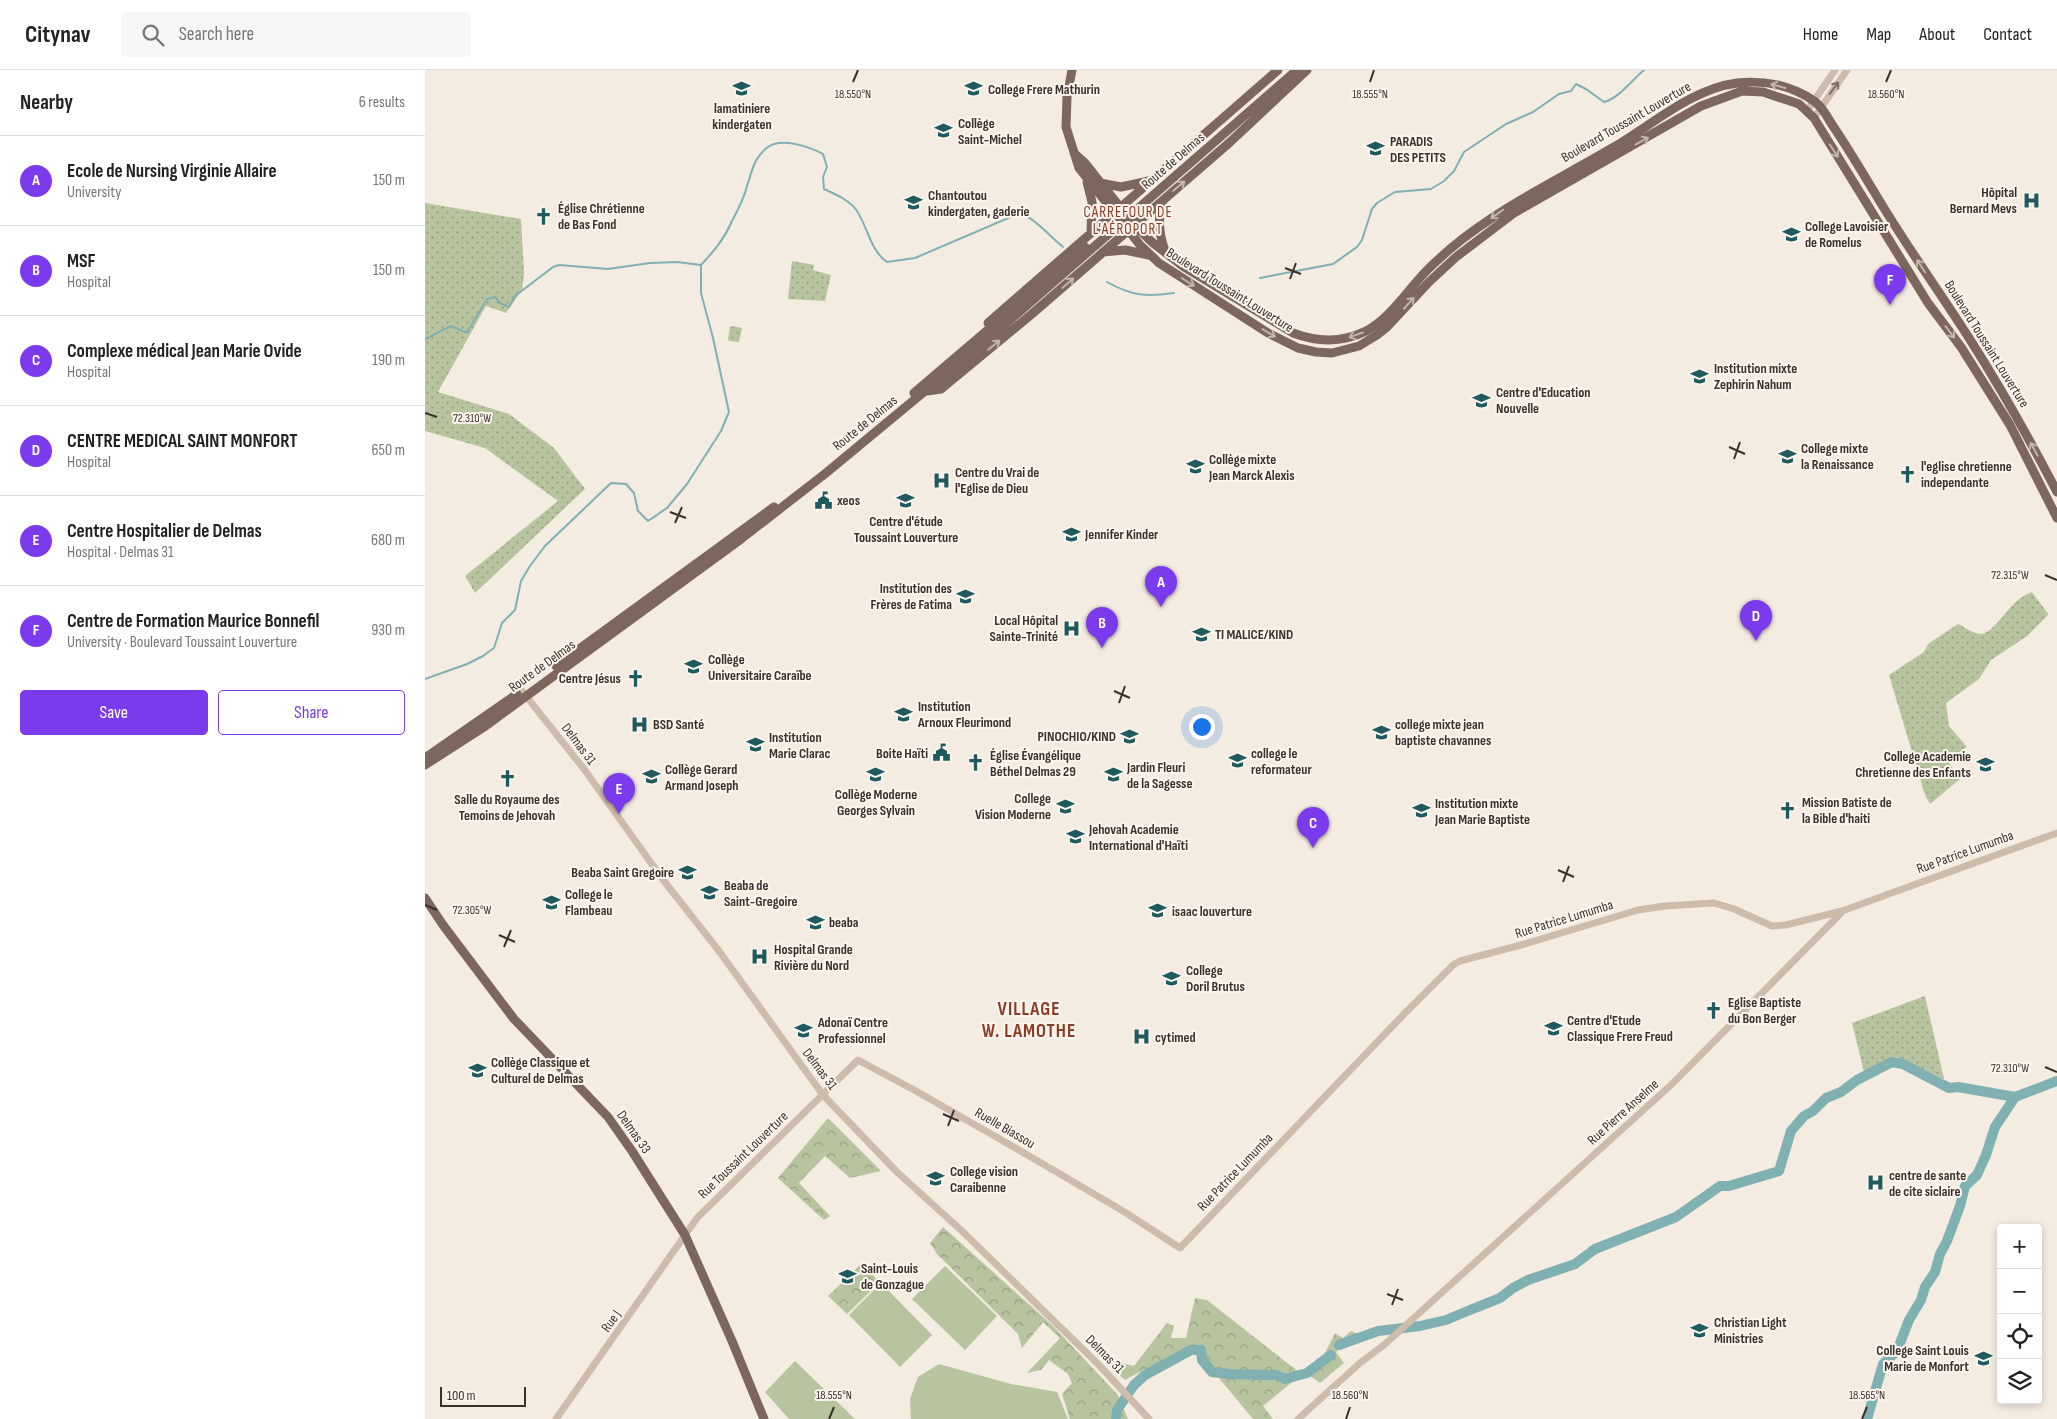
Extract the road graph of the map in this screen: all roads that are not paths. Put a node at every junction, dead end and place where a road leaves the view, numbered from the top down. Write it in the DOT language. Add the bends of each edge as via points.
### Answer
graph roads {
  1 [pos="1072,70"];
  2 [pos="1278,70"];
  3 [pos="1289,70"];
  4 [pos="1297,70"];
  5 [pos="1307,70"];
  6 [pos="1835,70"];
  7 [pos="1847,70"];
  8 [pos="1696,97"];
  9 [pos="1813,100"];
  10 [pos="1701,106"];
  11 [pos="1821,107"];
  12 [pos="1810,114"];
  13 [pos="1227,127"];
  14 [pos="1073,152"];
  15 [pos="1084,175"];
  16 [pos="1152,180"];
  17 [pos="1100,183"];
  18 [pos="1163,199"];
  19 [pos="1879,201"];
  20 [pos="1869,208"];
  21 [pos="1117,209"];
  22 [pos="1131,230"];
  23 [pos="1091,234"];
  24 [pos="1103,252"];
  25 [pos="1166,253"];
  26 [pos="1151,255"];
  27 [pos="924,389"];
  28 [pos="2057,492"];
  29 [pos="2054,502"];
  30 [pos="2057,518"];
  31 [pos="524,693"];
  32 [pos="425,758"];
  33 [pos="425,766"];
  34 [pos="2057,833"];
  35 [pos="425,898"];
  36 [pos="1843,911"];
  37 [pos="823,1095"];
  38 [pos="685,1236"];
  39 [pos="1180,1248"];
  40 [pos="555,1419"];
  41 [pos="764,1419"];
  42 [pos="1149,1419"];
  43 [pos="1298,1419"];
  1 -- 14 [label="main road" via="1066,127"];
  2 -- 16 [label="main road"];
  3 -- 13 [label="main road, Route de Delmas"];
  4 -- 13 [label="main road, Route de Delmas"];
  18 -- 5 [label="main road, one-way"];
  6 -- 9 [label="street"];
  11 -- 7 [label="street, one-way"];
  9 -- 8 [label="main road, Boulevard Toussaint Louverture, one-way" via="1766,82 1736,83"];
  8 -- 10 [label="main road"];
  8 -- 25 [label="main road, Boulevard Toussaint Louverture, one-way" via="1535,191 1466,236 1374,326 1353,337 1311,339 1293,333"];
  9 -- 11 [label="main road, Boulevard Toussaint Louverture"];
  9 -- 12 [label="street"];
  10 -- 12 [label="main road, Boulevard Toussaint Louverture" via="1742,91 1763,92 1799,104"];
  26 -- 10 [label="main road, Boulevard Toussaint Louverture, one-way" via="1275,337 1316,352 1344,352 1368,342 1387,327 1456,257 1514,213"];
  11 -- 12 [label="street"];
  11 -- 19 [label="main road, Boulevard Toussaint Louverture"];
  12 -- 20 [label="main road, Boulevard Toussaint Louverture, one-way"];
  13 -- 27 [label="main road, Route de Delmas"];
  14 -- 15 [label="main road"];
  14 -- 17 [label="main road"];
  15 -- 21 [label="main road"];
  15 -- 23 [label="main road" via="1092,202"];
  16 -- 17 [label="main road" via="1121,187"];
  16 -- 21 [label="main road"];
  17 -- 21 [label="main road"];
  18 -- 22 [label="main road"];
  18 -- 25 [label="main road" via="1159,221"];
  19 -- 20 [label="main road"];
  28 -- 19 [label="main road, Boulevard Toussaint Louverture, one-way" via="1970,339"];
  20 -- 29 [label="main road, Boulevard Toussaint Louverture, one-way" via="1928,303 1961,347"];
  21 -- 22 [label="main road"];
  21 -- 23 [label="main road"];
  22 -- 24 [label="main road"];
  22 -- 25 [label="main road, Boulevard Toussaint Louverture"];
  22 -- 26 [label="main road, Boulevard Toussaint Louverture"];
  23 -- 27 [label="main road" via="928,374"];
  24 -- 26 [label="main road" via="1125,250"];
  27 -- 24 [label="main road, one-way" via="941,389"];
  27 -- 31 [label="main road, Route de Delmas" via="765,521"];
  29 -- 30 [label="main road, Boulevard Toussaint Louverture"];
  31 -- 32 [label="main road, Route de Delmas"];
  31 -- 33 [label="main road, Route de Delmas" via="484,727"];
  31 -- 37 [label="street, Delmas 31"];
  34 -- 36 [label="street, Rue Patrice Lumumba"];
  35 -- 38 [label="main road, Delmas 33" via="514,1019 608,1117"];
  36 -- 39 [label="street, Rue Patrice Lumumba" via="1772,926 1714,903 1665,906 1638,910 1460,961 1403,1014"];
  36 -- 43 [label="street, Rue Pierre Anselme" via="1672,1084"];
  37 -- 38 [label="street, Rue Toussaint Louverture" via="697,1218"];
  37 -- 39 [label="street, Ruelle Biassou" via="855,1061 861,1060 1123,1211"];
  37 -- 42 [label="street, Delmas 31"];
  38 -- 40 [label="street, Rue J"];
  38 -- 41 [label="main road, Delmas 33"];
}
